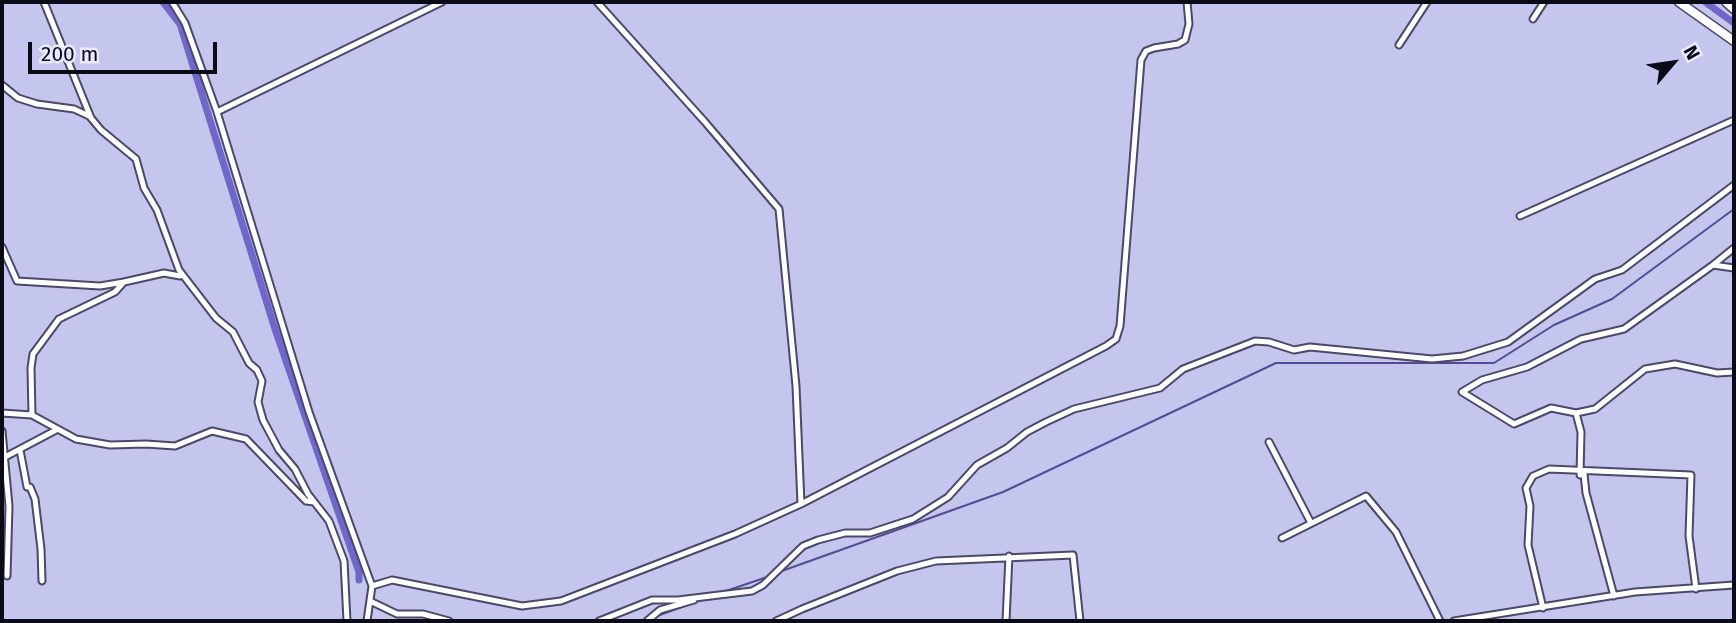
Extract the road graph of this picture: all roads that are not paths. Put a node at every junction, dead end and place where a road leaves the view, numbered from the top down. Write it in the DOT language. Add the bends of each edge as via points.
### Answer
graph roads {
  1 [pos="44,2"];
  2 [pos="172,2"];
  3 [pos="442,2"];
  4 [pos="597,2"];
  5 [pos="1187,2"];
  6 [pos="1427,2"];
  7 [pos="1544,2"];
  8 [pos="1679,2"];
  9 [pos="1726,2"];
  10 [pos="1734,9"];
  11 [pos="1533,19"];
  12 [pos="1734,41"];
  13 [pos="1399,46"];
  14 [pos="2,85"];
  15 [pos="217,112"];
  16 [pos="91,118"];
  17 [pos="1734,121"];
  18 [pos="1734,185"];
  19 [pos="1520,216"];
  20 [pos="2,247"];
  21 [pos="1734,248"];
  22 [pos="1713,265"];
  23 [pos="1734,268"];
  24 [pos="183,277"];
  25 [pos="124,282"];
  26 [pos="1734,372"];
  27 [pos="2,413"];
  28 [pos="1576,413"];
  29 [pos="32,415"];
  30 [pos="58,429"];
  31 [pos="2,431"];
  32 [pos="1269,442"];
  33 [pos="20,450"];
  34 [pos="3,458"];
  35 [pos="1581,469"];
  36 [pos="314,502"];
  37 [pos="801,504"];
  38 [pos="1311,523"];
  39 [pos="1282,538"];
  40 [pos="1009,556"];
  41 [pos="7,576"];
  42 [pos="42,581"];
  43 [pos="1734,585"];
  44 [pos="372,586"];
  45 [pos="1696,589"];
  46 [pos="1614,596"];
  47 [pos="700,597"];
  48 [pos="370,601"];
  49 [pos="1543,608"];
  50 [pos="347,621"];
  51 [pos="367,621"];
  52 [pos="449,621"];
  53 [pos="599,621"];
  54 [pos="647,621"];
  55 [pos="776,621"];
  56 [pos="1006,621"];
  57 [pos="1080,621"];
  58 [pos="1440,621"];
  59 [pos="1454,621"];
  1 -- 16 [label="street"];
  2 -- 15 [label="street" via="185,23"];
  3 -- 15 [label="street"];
  4 -- 37 [label="street" via="779,209 796,386"];
  5 -- 37 [label="street" via="1185,40 1146,51 1141,60 1116,339"];
  6 -- 13 [label="street"];
  7 -- 11 [label="street"];
  8 -- 12 [label="street"];
  9 -- 10 [label="street"];
  14 -- 16 [label="street" via="28,101 74,109"];
  15 -- 44 [label="street" via="309,412"];
  16 -- 24 [label="street" via="136,159"];
  17 -- 19 [label="street"];
  18 -- 47 [label="street" via="1622,270 1595,279 1508,342 1464,356 1432,359 1310,347 1294,350 1255,341 1183,369 1160,388 1074,409 1027,432 977,465 948,497 913,519 870,533 818,540 803,547 752,591"];
  20 -- 25 [label="street" via="18,281 100,286"];
  21 -- 22 [label="street"];
  22 -- 23 [label="street"];
  22 -- 28 [label="street" via="1624,329 1581,339 1527,368 1482,380 1462,392 1514,424 1551,408"];
  24 -- 25 [label="street" via="164,273"];
  24 -- 36 [label="street" via="233,332 257,370 262,382 258,402 263,419"];
  25 -- 29 [label="street" via="115,292 59,319 35,349"];
  26 -- 28 [label="street" via="1675,364 1645,369 1595,409"];
  27 -- 29 [label="street"];
  28 -- 35 [label="street"];
  29 -- 30 [label="street"];
  30 -- 33 [label="street"];
  30 -- 36 [label="street" via="76,439 110,445 175,446 212,431 246,439 306,500"];
  31 -- 34 [label="street"];
  32 -- 38 [label="street"];
  33 -- 34 [label="street"];
  33 -- 42 [label="street" via="27,487 35,499"];
  34 -- 41 [label="street" via="9,506"];
  35 -- 45 [label="street" via="1691,475 1689,536"];
  35 -- 46 [label="street"];
  35 -- 49 [label="street" via="1549,469 1533,475 1526,488 1528,545"];
  36 -- 50 [label="street" via="329,521 344,561"];
  37 -- 44 [label="street" via="561,601 522,606 392,580"];
  38 -- 39 [label="street"];
  38 -- 58 [label="street" via="1366,496 1396,532"];
  40 -- 55 [label="street" via="936,561 897,571"];
  40 -- 56 [label="street"];
  40 -- 57 [label="street" via="1073,555"];
  43 -- 45 [label="street"];
  44 -- 48 [label="street"];
  45 -- 46 [label="street"];
  46 -- 49 [label="street"];
  47 -- 53 [label="street" via="652,600"];
  47 -- 54 [label="street" via="660,610"];
  48 -- 51 [label="street"];
  48 -- 52 [label="street" via="397,614 424,614"];
  49 -- 59 [label="street"];
}
